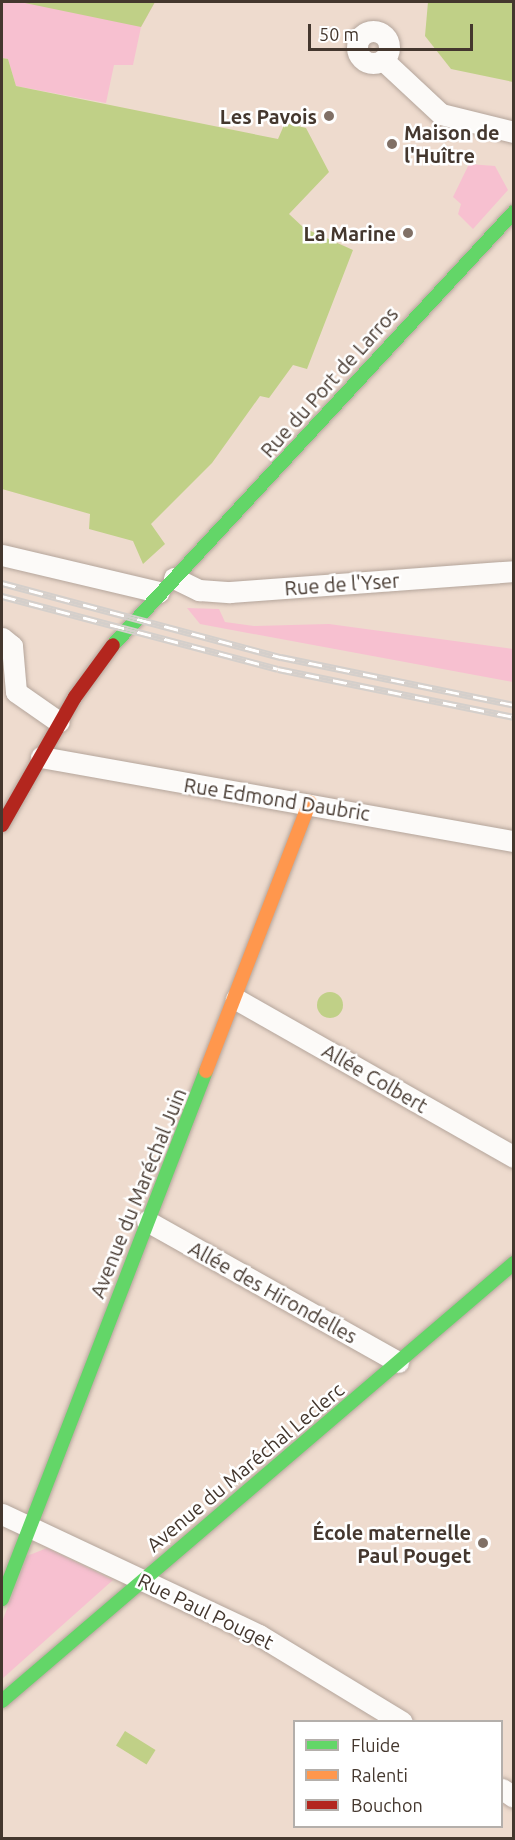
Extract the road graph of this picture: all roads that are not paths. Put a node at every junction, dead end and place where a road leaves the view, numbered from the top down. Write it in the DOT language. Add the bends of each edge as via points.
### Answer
graph roads {
  1 [pos="382,60"];
  2 [pos="513,132"];
  3 [pos="513,212"];
  4 [pos="2,555"];
  5 [pos="513,571"];
  6 [pos="166,585"];
  7 [pos="2,638"];
  8 [pos="59,722"];
  9 [pos="41,757"];
  10 [pos="310,802"];
  11 [pos="2,825"];
  12 [pos="513,841"];
  13 [pos="236,999"];
  14 [pos="513,1157"];
  15 [pos="147,1221"];
  16 [pos="513,1263"];
  17 [pos="398,1362"];
  18 [pos="2,1514"];
  19 [pos="29,1528"];
  20 [pos="142,1580"];
  21 [pos="2,1599"];
  22 [pos="2,1701"];
  23 [pos="399,1720"];
  1 -- 2 [label="street" via="441,114"];
  3 -- 6 [label="street, Rue du Port de Larros"];
  4 -- 6 [label="street, Rue de l'Yser"];
  5 -- 6 [label="street, Rue de l'Yser" via="230,592"];
  6 -- 8 [label="street, Rue du Port de Larros"];
  7 -- 8 [label="street" via="12,646 16,692"];
  8 -- 9 [label="street, Rue du Port de Larros"];
  9 -- 10 [label="street, Rue Edmond Daubric"];
  9 -- 11 [label="street, Rue du Port de Larros"];
  10 -- 12 [label="street, Rue Edmond Daubric"];
  10 -- 13 [label="street, Avenue du Maréchal Juin"];
  13 -- 14 [label="street, Allée Colbert"];
  13 -- 15 [label="street, Avenue du Maréchal Juin"];
  15 -- 17 [label="street, Allée des Hirondelles"];
  15 -- 19 [label="street, Avenue du Maréchal Juin"];
  16 -- 17 [label="street, Avenue du Maréchal Leclerc"];
  17 -- 20 [label="street, Avenue du Maréchal Leclerc"];
  18 -- 19 [label="street, Rue Paul Pouget"];
  19 -- 20 [label="street, Rue Paul Pouget"];
  19 -- 21 [label="street, Avenue du Maréchal Juin"];
  20 -- 22 [label="street, Avenue du Maréchal Leclerc"];
  20 -- 23 [label="street, Rue Paul Pouget" via="259,1635"];
}
